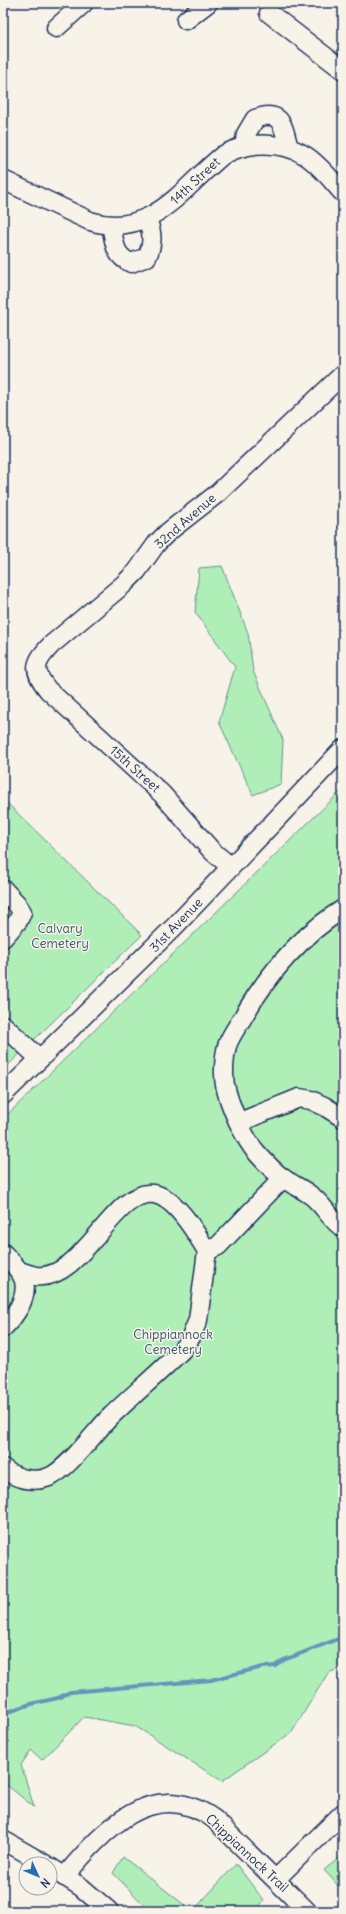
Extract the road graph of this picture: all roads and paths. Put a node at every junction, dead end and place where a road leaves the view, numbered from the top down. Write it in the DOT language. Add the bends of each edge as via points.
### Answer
graph roads {
  1 [pos="84,3"];
  2 [pos="208,3"];
  3 [pos="269,13"];
  4 [pos="186,20"];
  5 [pos="56,28"];
  6 [pos="343,70"];
  7 [pos="244,147"];
  8 [pos="289,148"];
  9 [pos="4,184"];
  10 [pos="343,193"];
  11 [pos="147,218"];
  12 [pos="112,225"];
  13 [pos="343,374"];
  14 [pos="36,672"];
  15 [pos="343,749"];
  16 [pos="231,867"];
  17 [pos="3,889"];
  18 [pos="343,909"];
  19 [pos="3,938"];
  20 [pos="3,1025"];
  21 [pos="40,1059"];
  22 [pos="3,1095"];
  23 [pos="343,1118"];
  24 [pos="240,1122"];
  25 [pos="283,1178"];
  26 [pos="343,1228"];
  27 [pos="207,1251"];
  28 [pos="3,1254"];
  29 [pos="19,1271"];
  30 [pos="3,1328"];
  31 [pos="3,1468"];
  32 [pos="343,1813"];
  33 [pos="3,1840"];
  34 [pos="31,1856"];
  35 [pos="58,1871"];
  36 [pos="58,1873"];
  37 [pos="276,1879"];
  38 [pos="109,1911"];
  39 [pos="307,1911"];
  1 -- 5 [label="street"];
  2 -- 4 [label="street"];
  3 -- 6 [label="street"];
  7 -- 8 [label="street, 14th Street" via="259,145"];
  7 -- 8 [label="street" via="250,125 255,119 270,115 283,124"];
  7 -- 11 [label="street, 14th Street" via="230,150 223,155 166,207"];
  8 -- 10 [label="street, 14th Street" via="306,155"];
  9 -- 12 [label="street, 14th Street" via="90,221"];
  11 -- 12 [label="street, 14th Street"];
  11 -- 12 [label="street" via="152,247 147,257 131,263 116,252"];
  13 -- 14 [label="street, 32nd Avenue" via="218,493 168,532 124,584 51,645 40,657"];
  14 -- 16 [label="street, 15th Street" via="48,690 162,794 212,850"];
  15 -- 16 [label="street, 31st Avenue"];
  16 -- 21 [label="street, 31st Avenue"];
  17 -- 19 [label="street" via="18,904 22,912 18,921"];
  18 -- 24 [label="street" via="325,920 284,958 265,982 227,1046 225,1085"];
  20 -- 21 [label="street"];
  21 -- 22 [label="street, 31st Avenue"];
  23 -- 24 [label="street" via="311,1100 299,1098"];
  24 -- 25 [label="street" via="256,1152"];
  25 -- 26 [label="street" via="309,1194"];
  25 -- 27 [label="street" via="218,1246"];
  27 -- 29 [label="street" via="180,1212 168,1201 155,1194 142,1194 119,1212 79,1255 61,1270 37,1276"];
  27 -- 31 [label="street" via="198,1320 182,1350 110,1417 63,1467 49,1477 30,1480 16,1477"];
  28 -- 29 [label="street"];
  29 -- 30 [label="street" via="24,1281 22,1303 14,1317"];
  32 -- 37 [label="street"];
  33 -- 34 [label="street"];
  35 -- 37 [label="street, Chippiannock Trail" via="84,1853 123,1818 138,1809 152,1804 174,1804 202,1810"];
  36 -- 38 [label="street"];
  37 -- 39 [label="street, Chippiannock Trail"];
}
